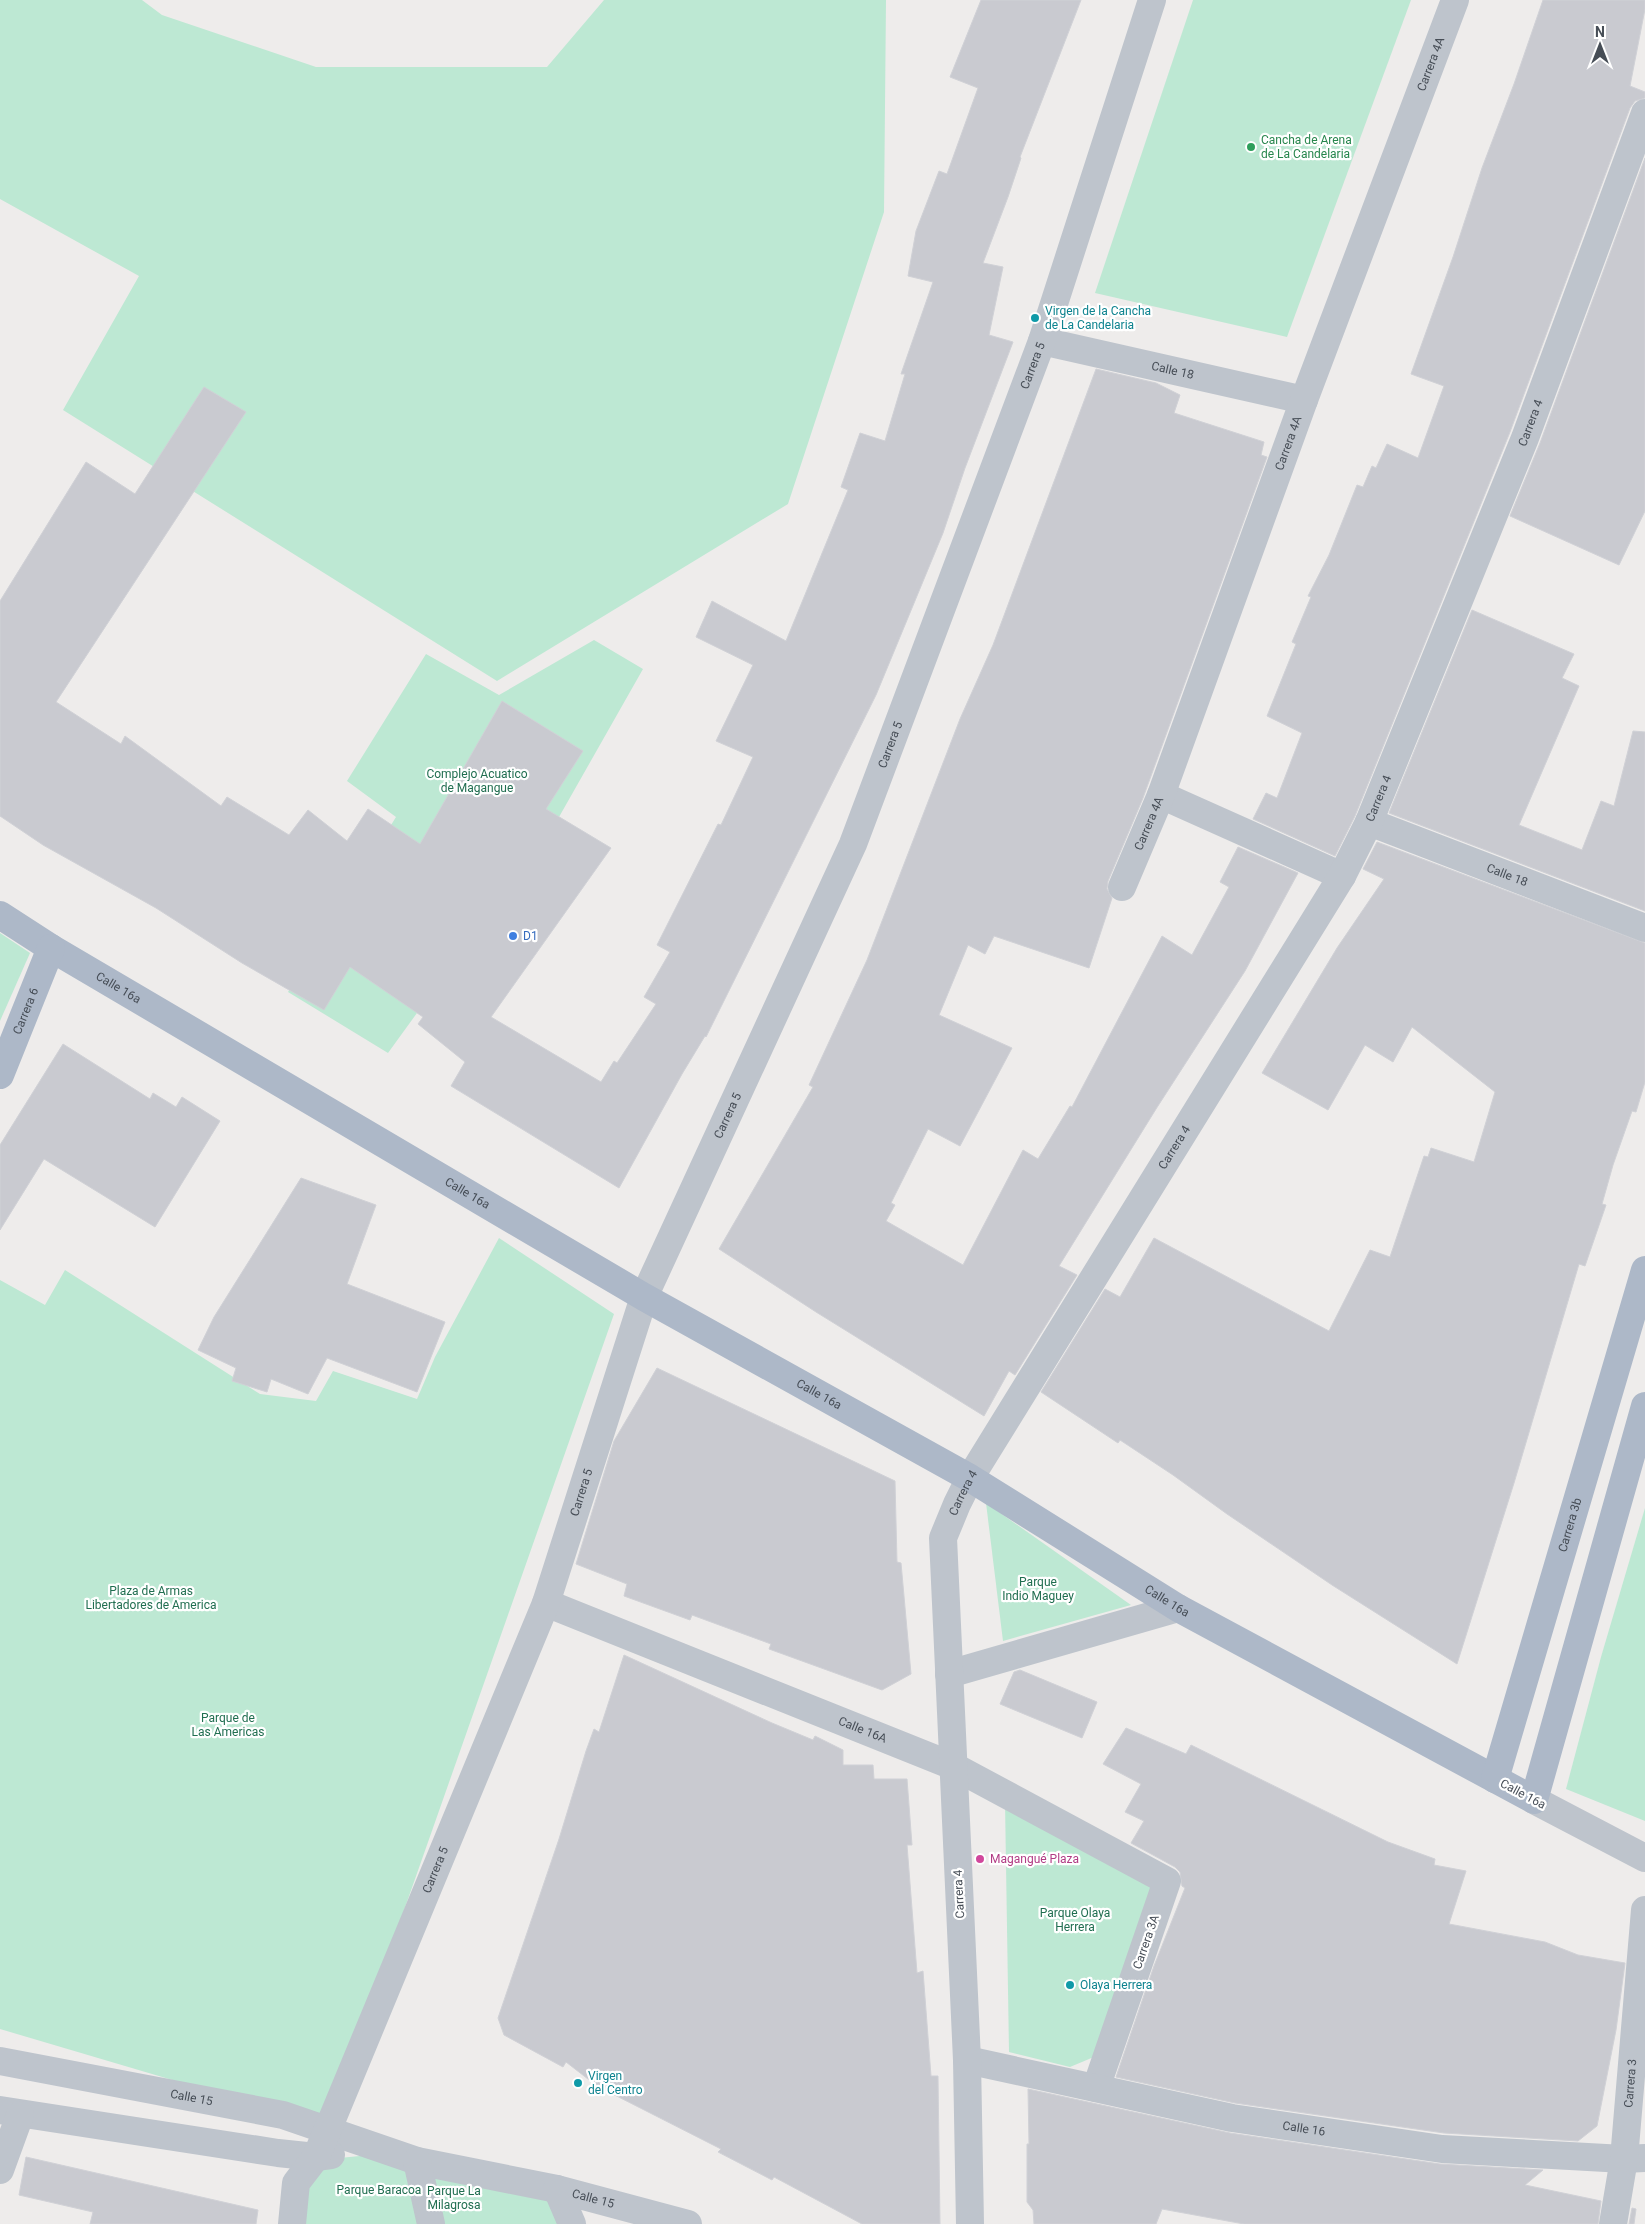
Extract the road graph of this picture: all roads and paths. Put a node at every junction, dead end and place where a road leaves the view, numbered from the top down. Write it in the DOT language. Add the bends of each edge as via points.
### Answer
graph roads {
  1 [pos="1152,0"];
  2 [pos="1455,0"];
  3 [pos="1645,113"];
  4 [pos="1636,167"];
  5 [pos="1042,341"];
  6 [pos="1304,400"];
  7 [pos="1161,795"];
  8 [pos="1369,822"];
  9 [pos="1342,876"];
  10 [pos="1122,887"];
  11 [pos="0,915"];
  12 [pos="1645,928"];
  13 [pos="51,948"];
  14 [pos="0,1075"];
  15 [pos="1645,1270"];
  16 [pos="644,1297"];
  17 [pos="1645,1406"];
  18 [pos="970,1478"];
  19 [pos="546,1603"];
  20 [pos="1178,1608"];
  21 [pos="949,1674"];
  22 [pos="953,1766"];
  23 [pos="1495,1779"];
  24 [pos="1534,1800"];
  25 [pos="1645,1858"];
  26 [pos="1168,1881"];
  27 [pos="1645,1910"];
  28 [pos="967,2060"];
  29 [pos="0,2061"];
  30 [pos="1096,2088"];
  31 [pos="10,2113"];
  32 [pos="328,2129"];
  33 [pos="380,2150"];
  34 [pos="316,2157"];
  35 [pos="1635,2159"];
  36 [pos="417,2162"];
  37 [pos="0,2170"];
  38 [pos="557,2190"];
  39 [pos="292,2224"];
  40 [pos="431,2224"];
  41 [pos="572,2224"];
  42 [pos="688,2224"];
  43 [pos="970,2224"];
  44 [pos="1613,2224"];
  1 -- 5 [label="street, Carrera 5"];
  2 -- 6 [label="street, Carrera 4A"];
  3 -- 4 [label="street, Carrera 4"];
  4 -- 8 [label="street, Carrera 4"];
  5 -- 6 [label="street, Calle 18"];
  5 -- 16 [label="street, Carrera 5" via="853,844"];
  6 -- 7 [label="street, Carrera 4A"];
  7 -- 9 [label="street"];
  7 -- 10 [label="street, Carrera 4A"];
  8 -- 9 [label="street, Carrera 4"];
  8 -- 12 [label="street, Calle 18"];
  9 -- 18 [label="street, Carrera 4"];
  11 -- 13 [label="main road, Calle 16a"];
  13 -- 14 [label="main road, Carrera 6"];
  13 -- 16 [label="main road, Calle 16a"];
  15 -- 23 [label="main road, Carrera 3b"];
  16 -- 18 [label="main road, Calle 16a"];
  16 -- 19 [label="street, Carrera 5"];
  17 -- 24 [label="main road"];
  18 -- 20 [label="main road, Calle 16a"];
  18 -- 21 [label="street, Carrera 4" via="943,1538"];
  19 -- 22 [label="street, Calle 16A"];
  19 -- 32 [label="street, Carrera 5"];
  20 -- 21 [label="street"];
  20 -- 23 [label="main road, Calle 16a"];
  21 -- 22 [label="street, Carrera 4"];
  22 -- 26 [label="street, Calle 16A"];
  22 -- 28 [label="street, Carrera 4"];
  23 -- 24 [label="main road, Calle 16a"];
  24 -- 25 [label="street, Calle 16a"];
  26 -- 30 [label="street, Carrera 3A"];
  27 -- 35 [label="street, Carrera 3"];
  28 -- 30 [label="street, Calle 16"];
  28 -- 43 [label="street, Carrera 4"];
  29 -- 32 [label="street, Calle 15" via="283,2115"];
  30 -- 35 [label="street, Calle 16" via="1232,2118 1442,2149"];
  31 -- 34 [label="street, Calle 15"];
  31 -- 37 [label="street"];
  32 -- 33 [label="street, Calle 15"];
  32 -- 34 [label="street, Carrera 5"];
  33 -- 34 [label="street, Calle 15"];
  33 -- 36 [label="street, Calle 15"];
  34 -- 39 [label="street, Carrera 5" via="296,2183"];
  35 -- 44 [label="street, Carrera 3"];
  36 -- 38 [label="street, Calle 15"];
  36 -- 40 [label="street"];
  38 -- 41 [label="street"];
  38 -- 42 [label="street, Calle 15"];
}
